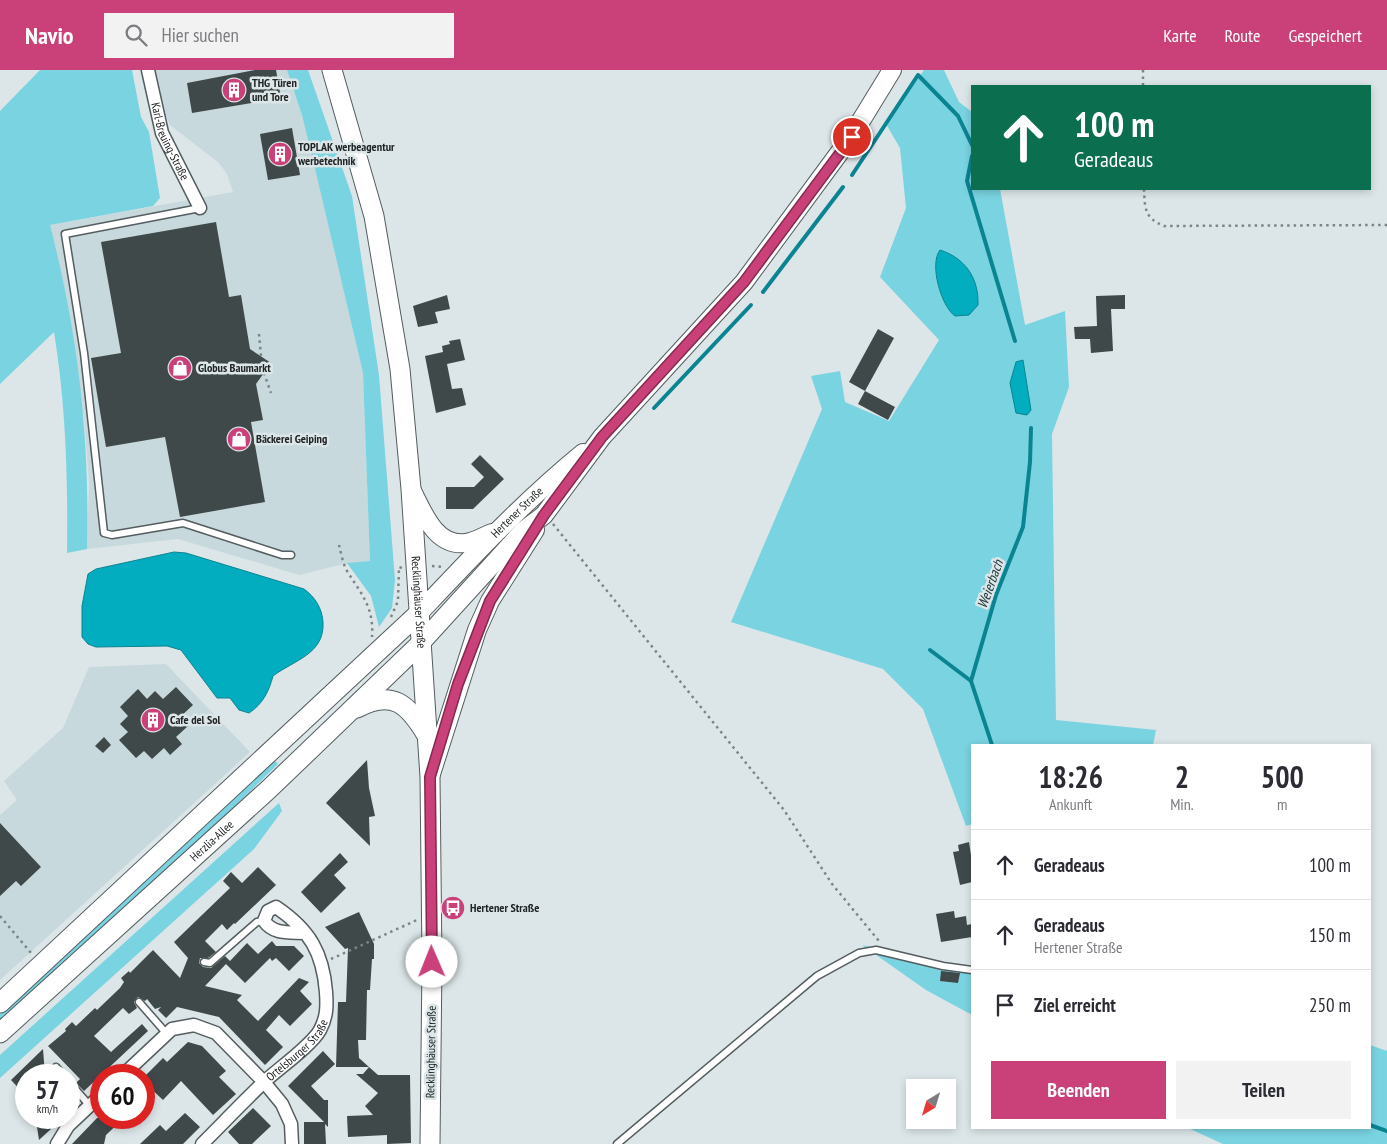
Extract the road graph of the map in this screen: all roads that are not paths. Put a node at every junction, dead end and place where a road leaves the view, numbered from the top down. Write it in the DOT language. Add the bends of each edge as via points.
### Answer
graph roads {
  1 [pos="148,70"];
  2 [pos="332,70"];
  3 [pos="892,70"];
  4 [pos="200,208"];
  5 [pos="602,437"];
  6 [pos="411,489"];
  7 [pos="544,515"];
  8 [pos="495,532"];
  9 [pos="291,555"];
  10 [pos="418,614"];
  11 [pos="420,644"];
  12 [pos="347,713"];
  13 [pos="428,737"];
  14 [pos="430,777"];
  15 [pos="264,921"];
  16 [pos="305,933"];
  17 [pos="204,962"];
  18 [pos="971,970"];
  19 [pos="138,1002"];
  20 [pos="0,1004"];
  21 [pos="0,1033"];
  22 [pos="167,1034"];
  23 [pos="135,1064"];
  24 [pos="264,1082"];
  25 [pos="80,1095"];
  26 [pos="90,1106"];
  27 [pos="57,1144"];
  28 [pos="202,1144"];
  29 [pos="292,1144"];
  30 [pos="430,1144"];
  31 [pos="617,1144"];
  1 -- 4 [label="street, Karl-Breuing-Straße" via="162,133"];
  2 -- 6 [label="main road, Recklinghäuser Straße" via="374,216 400,369"];
  3 -- 5 [label="main road, Hertener Straße" via="852,137 744,282"];
  4 -- 9 [label="lane" via="65,234 84,353 104,533 112,535 183,523 282,555"];
  5 -- 7 [label="main road, Hertener Straße"];
  5 -- 8 [label="main road, Hertener Straße" via="546,483"];
  6 -- 8 [label="main road" via="436,533 449,541 466,543"];
  6 -- 10 [label="main road, Recklinghäuser Straße"];
  7 -- 11 [label="main road, Hertener Straße" via="523,531"];
  7 -- 14 [label="main road" via="490,601 458,684"];
  8 -- 10 [label="main road, Hertener Straße"];
  10 -- 11 [label="main road, Recklinghäuser Straße"];
  10 -- 20 [label="main road, Herzlia-Allee"];
  11 -- 12 [label="main road, Herzlia-Allee"];
  11 -- 13 [label="main road, Recklinghäuser Straße"];
  12 -- 13 [label="main road" via="380,699 400,702 413,712"];
  12 -- 21 [label="main road, Herzlia-Allee" via="269,789"];
  13 -- 14 [label="main road, Recklinghäuser Straße"];
  14 -- 30 [label="main road, Recklinghäuser Straße"];
  15 -- 16 [label="street" via="270,929 280,932"];
  15 -- 16 [label="street, Ortelsburger Straße" via="268,911 276,907"];
  15 -- 17 [label="lane" via="257,922 210,963"];
  16 -- 24 [label="street, Ortelsburger Straße" via="323,962 326,1017 319,1032"];
  18 -- 31 [label="lane" via="876,950 859,953 817,976"];
  19 -- 22 [label="lane"];
  22 -- 23 [label="street"];
  22 -- 24 [label="street" via="172,1029 194,1025 216,1033"];
  24 -- 28 [label="street, Ortelsburger Straße"];
  24 -- 29 [label="street" via="282,1104 291,1124"];
  25 -- 26 [label="lane"];
  26 -- 27 [label="street" via="68,1126"];
}
